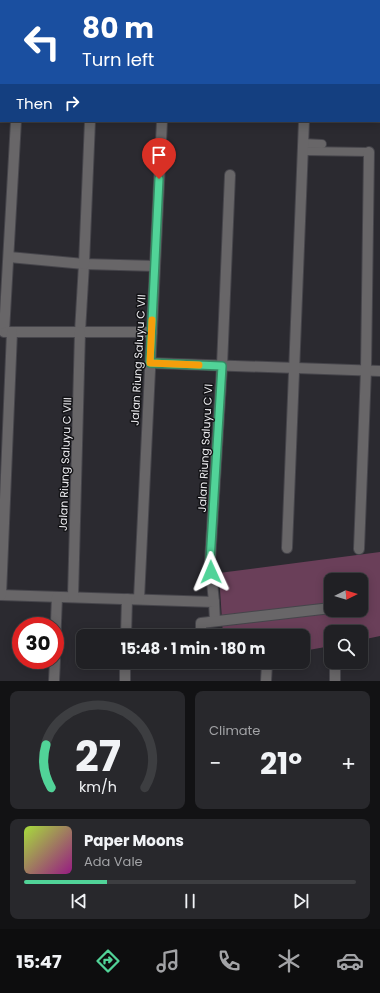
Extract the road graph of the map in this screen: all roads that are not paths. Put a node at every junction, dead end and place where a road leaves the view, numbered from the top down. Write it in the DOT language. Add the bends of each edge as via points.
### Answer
graph roads {
  1 [pos="16,122"];
  2 [pos="90,122"];
  3 [pos="162,122"];
  4 [pos="304,122"];
  5 [pos="322,144"];
  6 [pos="303,147"];
  7 [pos="369,152"];
  8 [pos="230,175"];
  9 [pos="9,258"];
  10 [pos="84,264"];
  11 [pos="155,266"];
  12 [pos="5,332"];
  13 [pos="80,332"];
  14 [pos="152,332"];
  15 [pos="150,363"];
  16 [pos="222,366"];
  17 [pos="293,368"];
  18 [pos="366,370"];
  19 [pos="380,371"];
  20 [pos="287,548"];
  21 [pos="359,549"];
  22 [pos="0,595"];
  23 [pos="57,597"];
  24 [pos="73,598"];
  25 [pos="127,599"];
  26 [pos="139,599"];
  27 [pos="214,602"];
  28 [pos="324,609"];
  29 [pos="56,617"];
  30 [pos="215,621"];
  31 [pos="126,629"];
  32 [pos="201,629"];
  33 [pos="55,669"];
  34 [pos="125,669"];
  35 [pos="267,669"];
  36 [pos="335,669"];
  37 [pos="54,681"];
  38 [pos="125,681"];
  39 [pos="266,681"];
  40 [pos="335,681"];
  1 -- 9 [label="street"];
  2 -- 10 [label="street"];
  3 -- 11 [label="street, Jalan Riung Saluyu C VII"];
  4 -- 6 [label="street"];
  5 -- 6 [label="lane"];
  6 -- 7 [label="lane"];
  6 -- 17 [label="street"];
  7 -- 18 [label="street"];
  8 -- 16 [label="street, Jalan Riung Saluyu C VI"];
  9 -- 10 [label="street"];
  9 -- 12 [label="street"];
  10 -- 11 [label="street"];
  10 -- 13 [label="street, Jalan Riung Saluyu C VIII"];
  11 -- 14 [label="street, Jalan Riung Saluyu C VII"];
  12 -- 13 [label="street"];
  12 -- 22 [label="street"];
  13 -- 14 [label="street"];
  13 -- 24 [label="street, Jalan Riung Saluyu C VIII"];
  14 -- 15 [label="street, Jalan Riung Saluyu C VII"];
  15 -- 16 [label="street"];
  15 -- 26 [label="street, Jalan Riung Saluyu C VII"];
  16 -- 17 [label="street"];
  16 -- 27 [label="street, Jalan Riung Saluyu C VI" via="210,561"];
  17 -- 18 [label="street"];
  17 -- 20 [label="street"];
  18 -- 19 [label="street"];
  18 -- 21 [label="street"];
  22 -- 23 [label="street"];
  23 -- 24 [label="street"];
  23 -- 29 [label="street"];
  24 -- 25 [label="street"];
  25 -- 26 [label="street"];
  25 -- 31 [label="street"];
  26 -- 27 [label="street"];
  27 -- 30 [label="street, Jalan Riung Saluyu C VI"];
  28 -- 30 [label="street"];
  30 -- 32 [label="street" via="201,623"];
  33 -- 37 [label="street"];
  34 -- 38 [label="street"];
  35 -- 39 [label="street"];
  36 -- 40 [label="street"];
}
